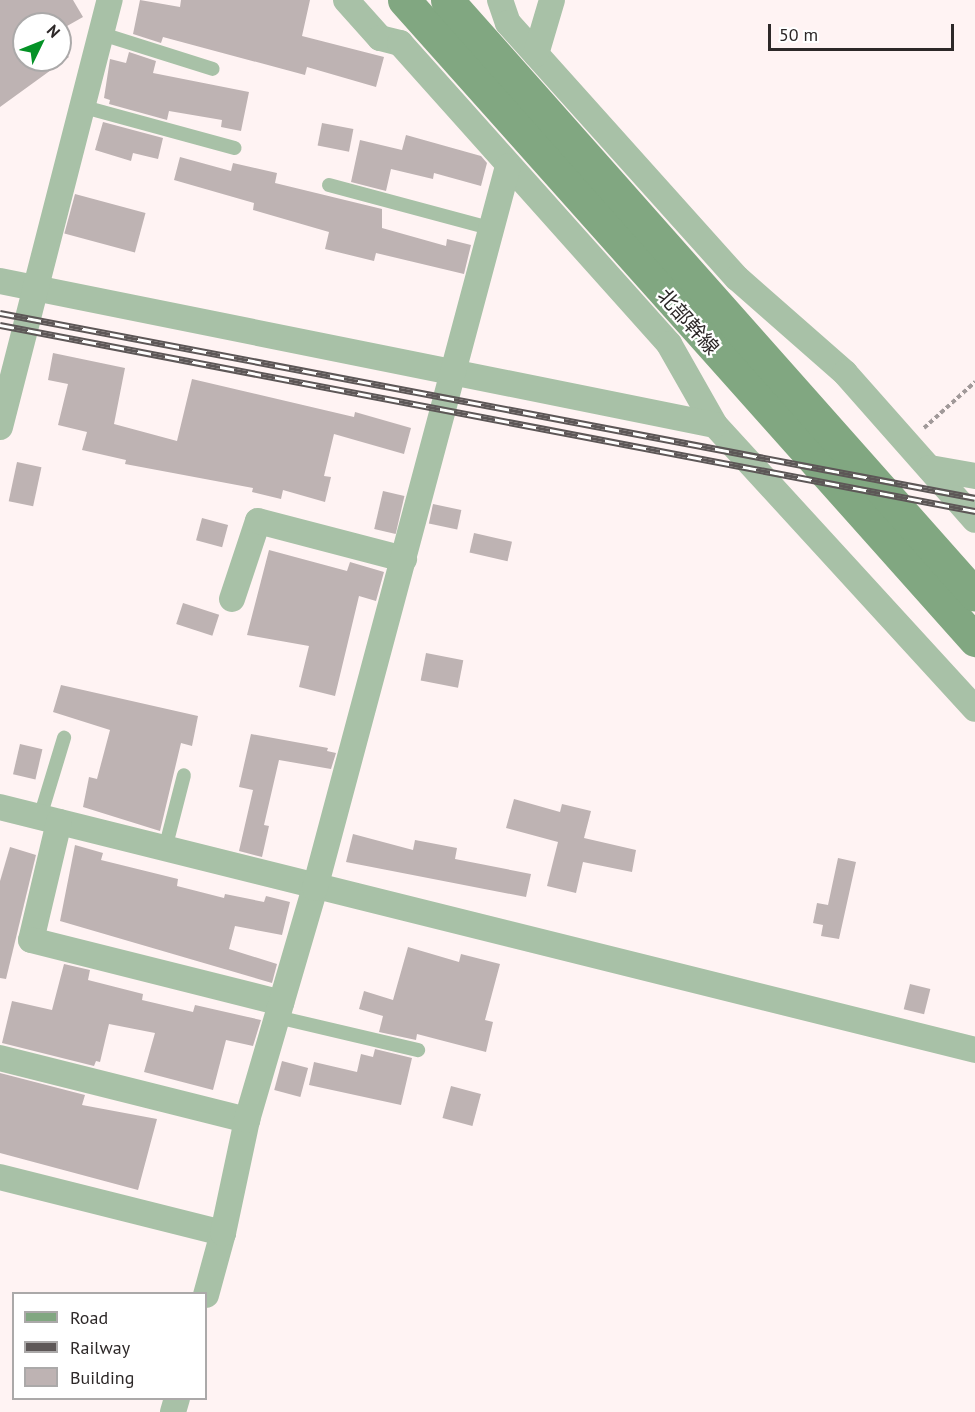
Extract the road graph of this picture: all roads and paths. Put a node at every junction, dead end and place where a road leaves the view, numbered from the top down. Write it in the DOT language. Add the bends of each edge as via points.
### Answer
graph roads {
  1 [pos="110,0"];
  2 [pos="346,0"];
  3 [pos="404,0"];
  4 [pos="447,0"];
  5 [pos="500,0"];
  6 [pos="552,0"];
  7 [pos="102,34"];
  8 [pos="536,54"];
  9 [pos="213,69"];
  10 [pos="84,106"];
  11 [pos="235,148"];
  12 [pos="508,166"];
  13 [pos="329,185"];
  14 [pos="489,228"];
  15 [pos="0,281"];
  16 [pos="36,287"];
  17 [pos="454,371"];
  18 [pos="975,382"];
  19 [pos="715,425"];
  20 [pos="0,427"];
  21 [pos="908,442"];
  22 [pos="930,468"];
  23 [pos="975,476"];
  24 [pos="975,520"];
  25 [pos="404,559"];
  26 [pos="975,595"];
  27 [pos="232,599"];
  28 [pos="975,640"];
  29 [pos="975,709"];
  30 [pos="64,738"];
  31 [pos="184,776"];
  32 [pos="0,807"];
  33 [pos="49,820"];
  34 [pos="165,849"];
  35 [pos="315,888"];
  36 [pos="279,1010"];
  37 [pos="417,1050"];
  38 [pos="975,1050"];
  39 [pos="0,1058"];
  40 [pos="247,1120"];
  41 [pos="0,1177"];
  42 [pos="224,1233"];
  43 [pos="207,1292"];
  1 -- 7 [label="street"];
  2 -- 12 [label="street" via="380,39 400,43"];
  3 -- 28 [label="street, 北部幹線"];
  4 -- 26 [label="street, 北部幹線"];
  5 -- 8 [label="street" via="508,24"];
  6 -- 8 [label="street"];
  7 -- 9 [label="lane"];
  7 -- 10 [label="street"];
  8 -- 21 [label="street" via="737,278 845,373"];
  10 -- 11 [label="lane"];
  10 -- 16 [label="street"];
  12 -- 14 [label="street"];
  12 -- 19 [label="street" via="669,344"];
  13 -- 14 [label="lane"];
  14 -- 17 [label="street"];
  15 -- 16 [label="street"];
  16 -- 17 [label="street"];
  16 -- 20 [label="street"];
  17 -- 19 [label="street"];
  17 -- 25 [label="street"];
  18 -- 21 [label="path"];
  19 -- 29 [label="street"];
  21 -- 22 [label="street"];
  22 -- 23 [label="street"];
  22 -- 24 [label="street"];
  25 -- 27 [label="street" via="258,521"];
  25 -- 35 [label="street"];
  30 -- 33 [label="lane"];
  31 -- 34 [label="lane"];
  32 -- 33 [label="street"];
  33 -- 34 [label="street"];
  33 -- 36 [label="street" via="31,940"];
  34 -- 35 [label="street"];
  35 -- 36 [label="street"];
  35 -- 38 [label="street"];
  36 -- 37 [label="lane"];
  36 -- 40 [label="street"];
  39 -- 40 [label="street"];
  40 -- 42 [label="street"];
  41 -- 42 [label="street"];
  42 -- 43 [label="street"];
}
